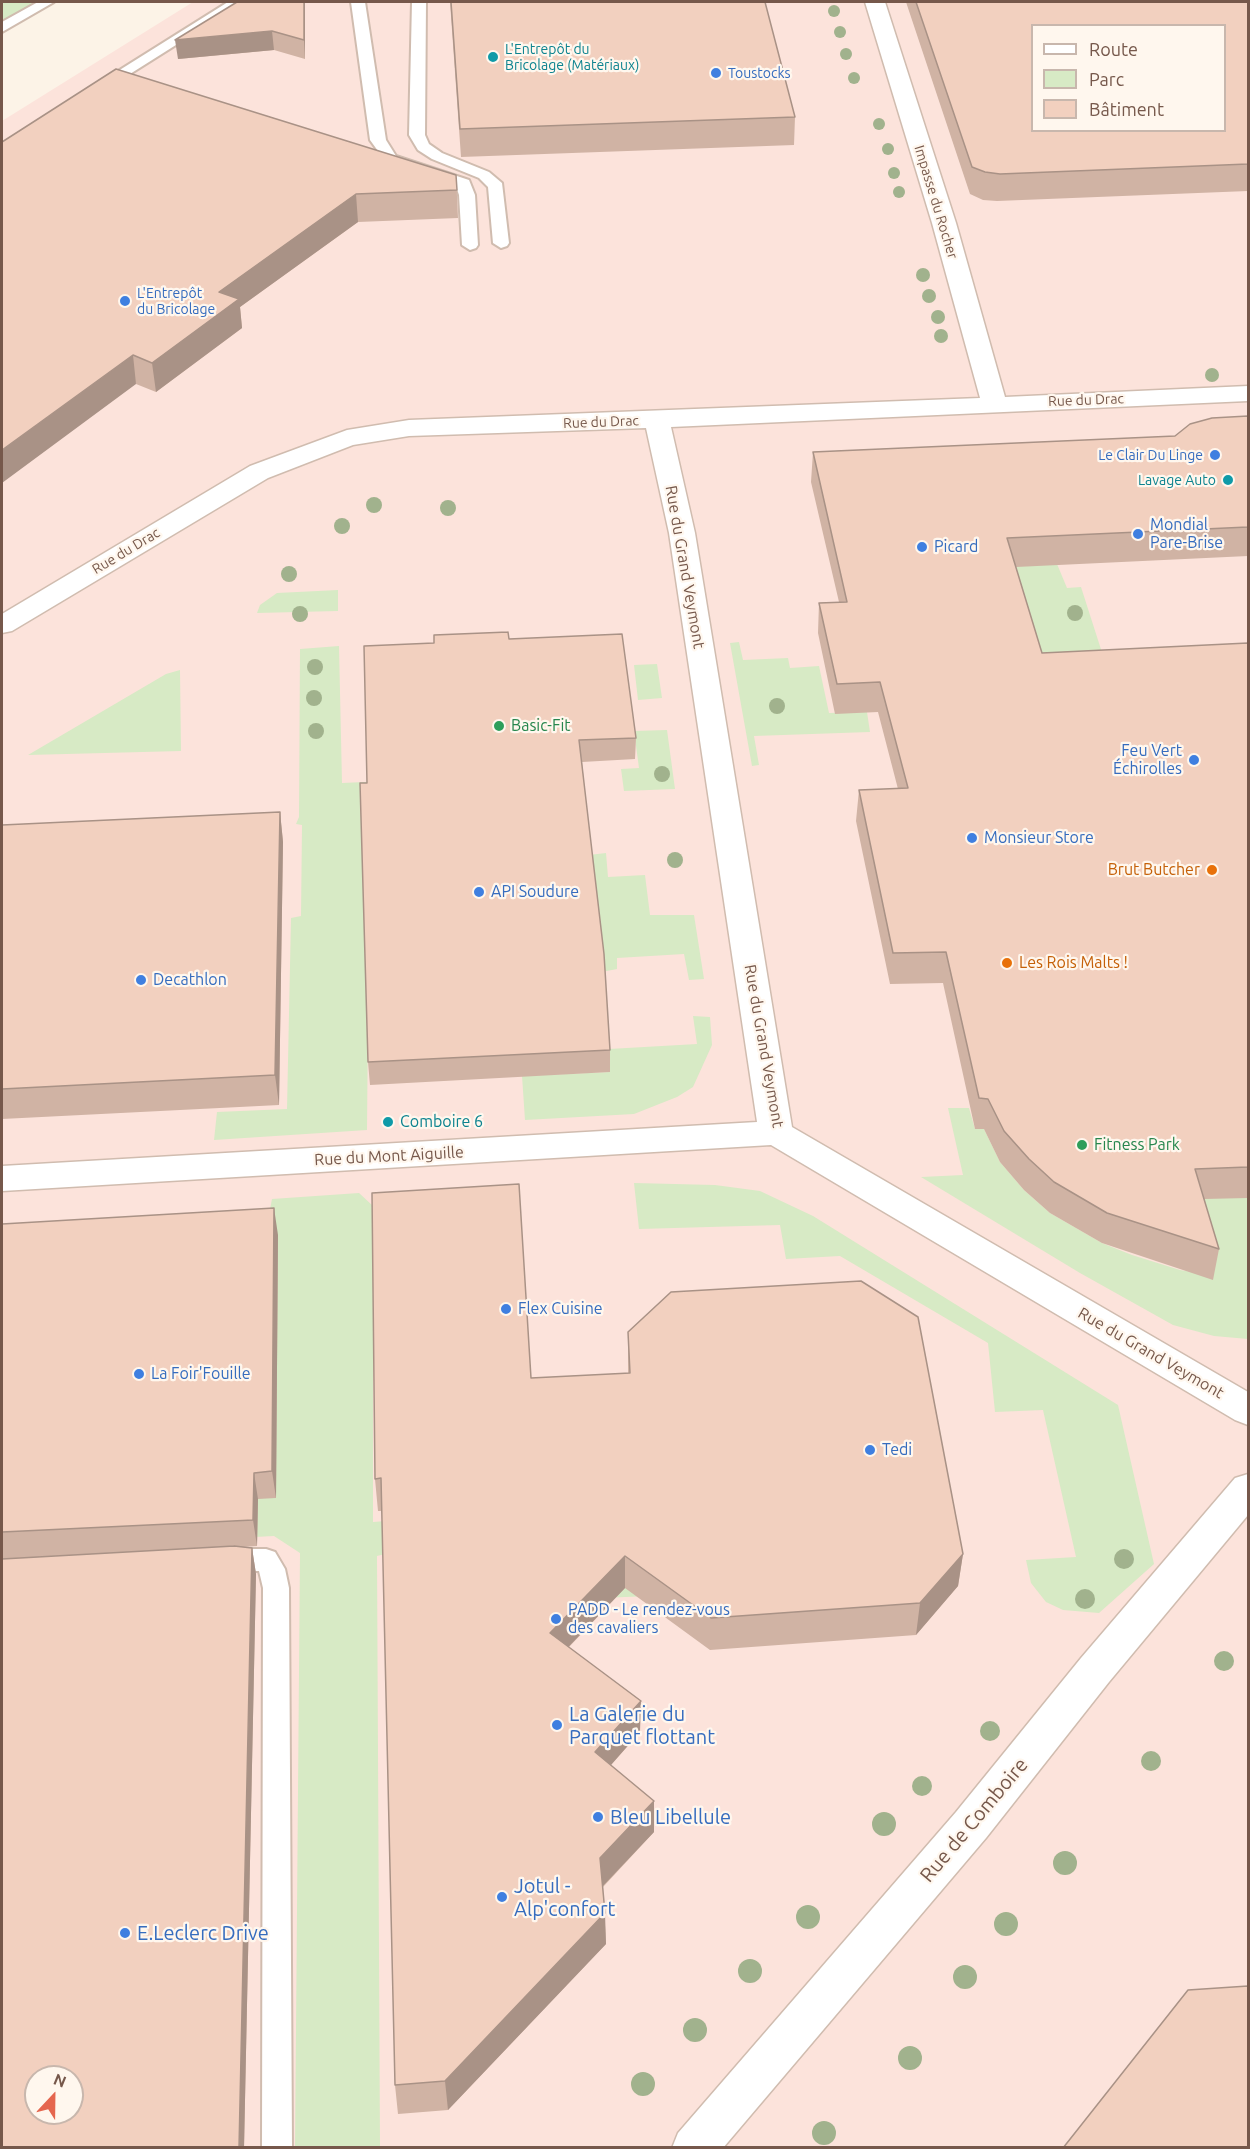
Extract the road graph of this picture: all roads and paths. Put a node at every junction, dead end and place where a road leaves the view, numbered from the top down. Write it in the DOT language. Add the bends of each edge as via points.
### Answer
graph roads {
  1 [pos="47,2"];
  2 [pos="237,2"];
  3 [pos="358,2"];
  4 [pos="419,2"];
  5 [pos="874,2"];
  6 [pos="2,28"];
  7 [pos="84,97"];
  8 [pos="501,243"];
  9 [pos="470,244"];
  10 [pos="1248,394"];
  11 [pos="994,404"];
  12 [pos="657,420"];
  13 [pos="2,625"];
  14 [pos="776,1133"];
  15 [pos="2,1179"];
  16 [pos="1248,1410"];
  17 [pos="1248,1489"];
  18 [pos="202,1561"];
  19 [pos="277,2148"];
  20 [pos="694,2148"];
  1 -- 6 [label="lane"];
  2 -- 7 [label="lane"];
  3 -- 9 [label="lane" via="378,140 390,159 463,183"];
  4 -- 8 [label="lane" via="417,135 423,147 436,156 484,175 496,186"];
  5 -- 11 [label="street, Impasse du Rocher" via="944,223"];
  10 -- 11 [label="street, Rue du Drac"];
  11 -- 12 [label="street, Rue du Drac"];
  12 -- 13 [label="street, Rue du Drac" via="410,428 347,438 259,472"];
  12 -- 14 [label="street, Rue du Grand Veymont" via="682,533"];
  14 -- 15 [label="street, Rue du Mont Aiguille"];
  14 -- 16 [label="street, Rue du Grand Veymont"];
  17 -- 20 [label="street, Rue de Comboire" via="971,1825"];
  18 -- 19 [label="lane" via="266,1560 276,1588"];
}
